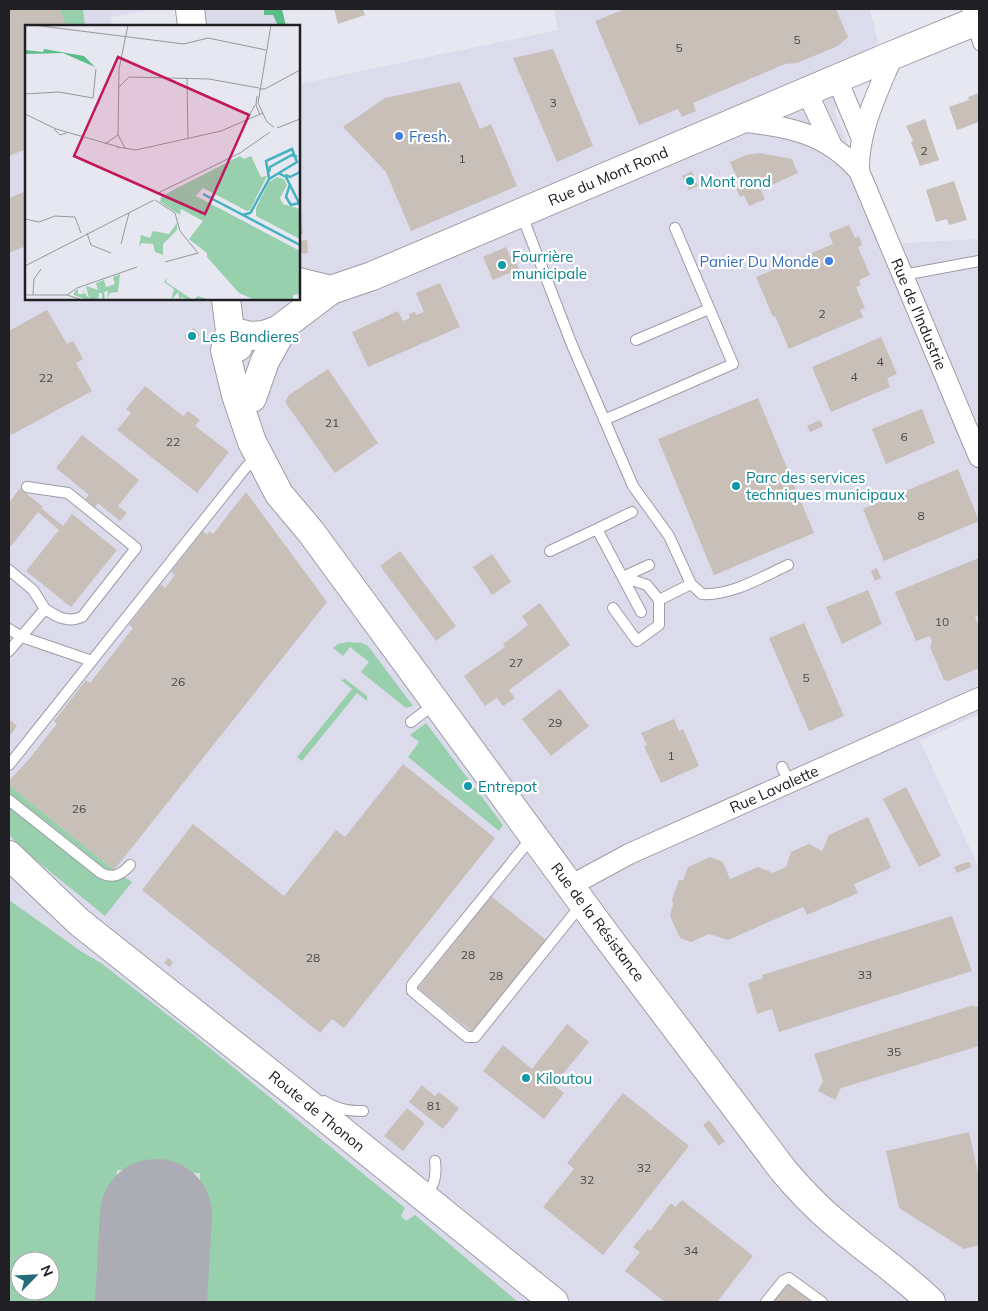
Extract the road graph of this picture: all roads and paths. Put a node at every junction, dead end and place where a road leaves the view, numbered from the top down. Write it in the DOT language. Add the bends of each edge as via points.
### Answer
graph roads {
  1 [pos="190,9"];
  2 [pos="974,24"];
  3 [pos="192,25"];
  4 [pos="888,57"];
  5 [pos="837,79"];
  6 [pos="807,92"];
  7 [pos="739,121"];
  8 [pos="862,139"];
  9 [pos="832,146"];
  10 [pos="859,171"];
  11 [pos="520,213"];
  12 [pos="675,228"];
  13 [pos="979,261"];
  14 [pos="903,275"];
  15 [pos="300,282"];
  16 [pos="331,290"];
  17 [pos="226,300"];
  18 [pos="709,309"];
  19 [pos="284,327"];
  20 [pos="230,331"];
  21 [pos="636,340"];
  22 [pos="252,398"];
  23 [pos="604,420"];
  24 [pos="979,457"];
  25 [pos="261,461"];
  26 [pos="28,487"];
  27 [pos="632,512"];
  28 [pos="597,529"];
  29 [pos="311,532"];
  30 [pos="550,551"];
  31 [pos="649,565"];
  32 [pos="788,565"];
  33 [pos="9,570"];
  34 [pos="623,576"];
  35 [pos="691,584"];
  36 [pos="659,600"];
  37 [pos="613,608"];
  38 [pos="45,610"];
  39 [pos="641,612"];
  40 [pos="9,629"];
  41 [pos="22,636"];
  42 [pos="9,651"];
  43 [pos="92,661"];
  44 [pos="979,698"];
  45 [pos="436,703"];
  46 [pos="411,722"];
  47 [pos="9,765"];
  48 [pos="9,800"];
  49 [pos="533,835"];
  50 [pos="9,855"];
  51 [pos="130,865"];
  52 [pos="9,880"];
  53 [pos="577,894"];
  54 [pos="79,922"];
  55 [pos="256,1063"];
  56 [pos="363,1111"];
  57 [pos="435,1161"];
  58 [pos="425,1198"];
  59 [pos="922,1294"];
  60 [pos="554,1302"];
  61 [pos="766,1302"];
  62 [pos="822,1302"];
  63 [pos="942,1302"];
  1 -- 3 [label="street"];
  2 -- 4 [label="street, Rue du Mont Rond"];
  4 -- 5 [label="street, Rue du Mont Rond"];
  4 -- 8 [label="street, Rue de l'Industrie"];
  5 -- 6 [label="street, Rue du Mont Rond"];
  5 -- 8 [label="street, Rue de l'Industrie"];
  6 -- 7 [label="street, Rue du Mont Rond"];
  6 -- 9 [label="street, Rue de l'Industrie"];
  7 -- 9 [label="street, Rue de l'Industrie" via="794,129"];
  7 -- 11 [label="street, Rue du Mont Rond"];
  8 -- 10 [label="street, Rue de l'Industrie"];
  9 -- 10 [label="street, Rue de l'Industrie"];
  10 -- 14 [label="street, Rue de l'Industrie"];
  11 -- 16 [label="street, Rue du Mont Rond" via="372,276"];
  11 -- 23 [label="lane"];
  12 -- 18 [label="lane"];
  13 -- 14 [label="lane"];
  14 -- 24 [label="street, Rue de l'Industrie"];
  15 -- 16 [label="street"];
  16 -- 19 [label="street, Rue du Mont Rond"];
  17 -- 20 [label="street, Rue de la Résistance"];
  18 -- 21 [label="lane"];
  18 -- 23 [label="lane" via="733,364"];
  19 -- 20 [label="street, Rue du Mont Rond" via="258,336"];
  19 -- 22 [label="street, Rue du Mont Rond" via="265,361"];
  20 -- 22 [label="street, Rue de la Résistance" via="241,352"];
  20 -- 25 [label="street, Rue de la Résistance" via="225,350 228,365 240,410"];
  22 -- 29 [label="street, Rue de la Résistance"];
  23 -- 35 [label="lane" via="633,486 664,528"];
  25 -- 29 [label="street, Rue de la Résistance" via="279,494"];
  25 -- 43 [label="lane" via="247,466"];
  26 -- 38 [label="lane" via="68,493 136,548 82,617 67,620"];
  27 -- 28 [label="lane"];
  28 -- 30 [label="lane"];
  28 -- 34 [label="lane"];
  29 -- 45 [label="street, Rue de la Résistance"];
  31 -- 34 [label="lane"];
  32 -- 35 [label="lane" via="718,594 702,594"];
  33 -- 38 [label="lane" via="33,590"];
  34 -- 36 [label="lane" via="647,585"];
  34 -- 39 [label="lane"];
  35 -- 36 [label="lane"];
  36 -- 37 [label="lane" via="659,625 637,641"];
  38 -- 41 [label="lane"];
  40 -- 41 [label="lane"];
  41 -- 42 [label="lane"];
  41 -- 43 [label="lane"];
  43 -- 47 [label="lane"];
  44 -- 53 [label="street, Rue Lavalette" via="786,775 629,854"];
  45 -- 46 [label="lane"];
  45 -- 49 [label="street, Rue de la Résistance"];
  48 -- 51 [label="lane" via="101,873 117,875"];
  49 -- 53 [label="street, Rue de la Résistance"];
  49 -- 53 [label="lane" via="411,989 467,1037 475,1037"];
  50 -- 54 [label="street, Route de Thonon"];
  52 -- 54 [label="street, Route de Thonon"];
  53 -- 59 [label="street, Rue de la Résistance" via="793,1182 832,1221"];
  54 -- 55 [label="street, Route de Thonon"];
  55 -- 56 [label="lane" via="337,1109"];
  55 -- 58 [label="street, Route de Thonon"];
  57 -- 58 [label="lane" via="435,1181"];
  58 -- 60 [label="street, Route de Thonon"];
  59 -- 63 [label="street, Rue de la Résistance"];
  61 -- 62 [label="lane" via="783,1280 789,1278"];
}
